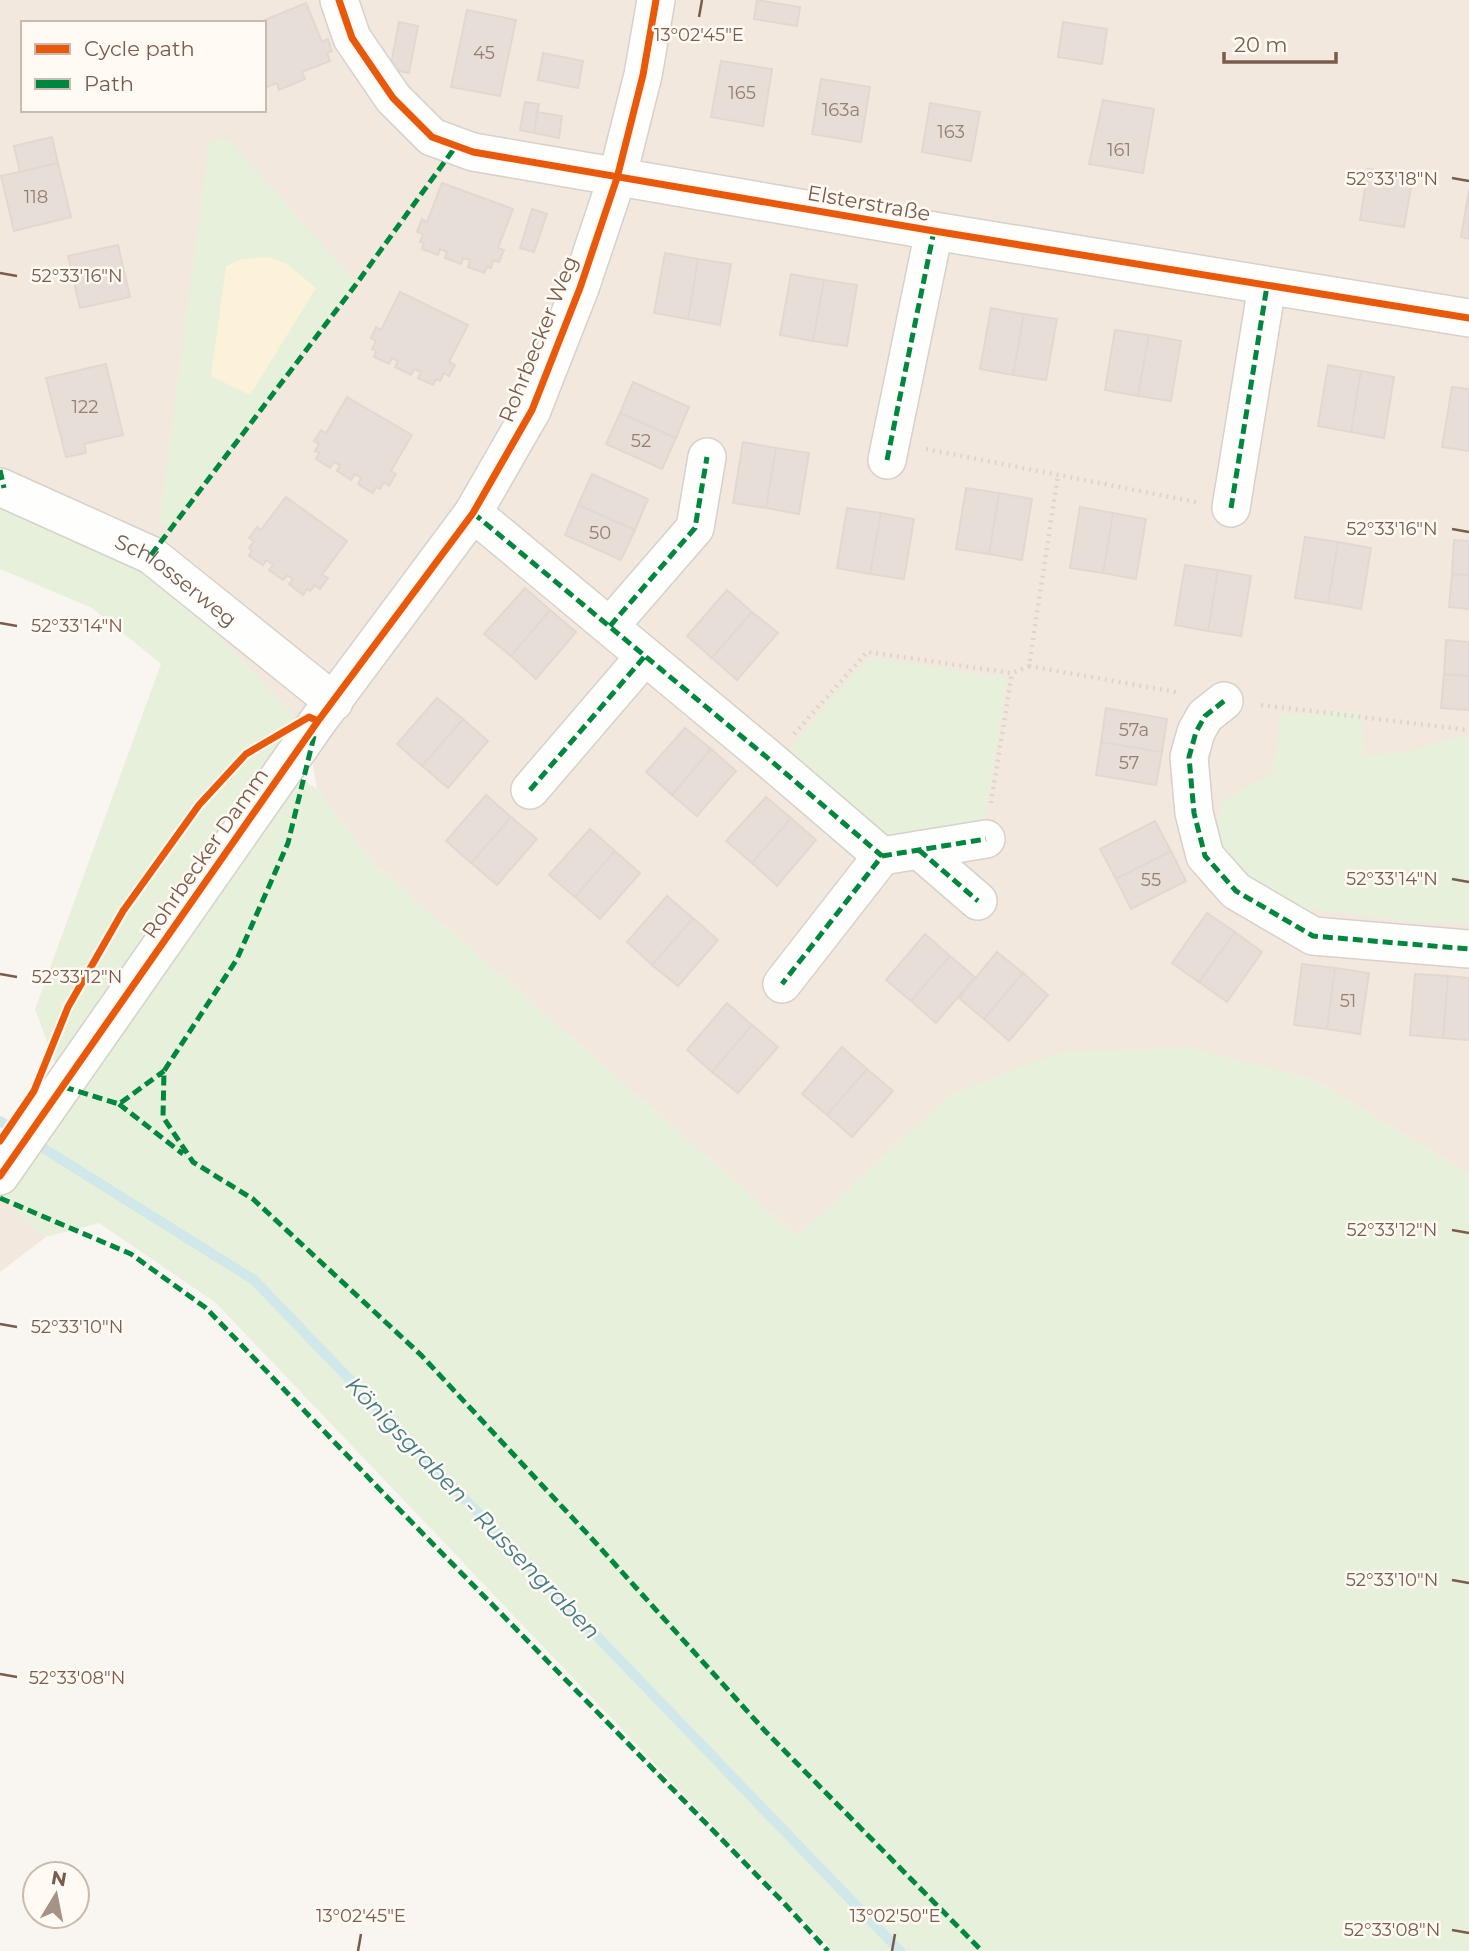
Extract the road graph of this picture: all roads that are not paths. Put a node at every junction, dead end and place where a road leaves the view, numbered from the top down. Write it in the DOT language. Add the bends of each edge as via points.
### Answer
graph roads {
  1 [pos="339,0"];
  2 [pos="656,0"];
  3 [pos="617,178"];
  4 [pos="934,232"];
  5 [pos="1267,286"];
  6 [pos="1469,318"];
  7 [pos="889,451"];
  8 [pos="707,457"];
  9 [pos="1,482"];
  10 [pos="1231,508"];
  11 [pos="473,513"];
  12 [pos="610,626"];
  13 [pos="645,656"];
  14 [pos="1224,701"];
  15 [pos="326,711"];
  16 [pos="530,790"];
  17 [pos="986,839"];
  18 [pos="919,850"];
  19 [pos="882,856"];
  20 [pos="978,901"];
  21 [pos="1469,949"];
  22 [pos="782,984"];
  23 [pos="5,1169"];
  1 -- 3 [label="street, Elsterstraße" via="352,37 393,98 432,137 473,152"];
  2 -- 3 [label="street, Rohrbecker Weg"];
  3 -- 4 [label="street, Elsterstraße"];
  3 -- 11 [label="street, Rohrbecker Weg" via="532,410"];
  4 -- 5 [label="street, Elsterstraße"];
  4 -- 7 [label="street, Elsterstraße"];
  5 -- 6 [label="street, Elsterstraße"];
  5 -- 10 [label="street"];
  8 -- 12 [label="street" via="695,528"];
  9 -- 15 [label="street, Schlosserweg" via="151,555"];
  11 -- 12 [label="street"];
  11 -- 15 [label="street, Rohrbecker Weg"];
  12 -- 13 [label="street"];
  13 -- 16 [label="street"];
  13 -- 19 [label="street"];
  14 -- 21 [label="street" via="1205,716 1189,757 1194,813 1205,856 1236,891 1313,936"];
  15 -- 23 [label="street, Rohrbecker Damm"];
  17 -- 18 [label="street"];
  18 -- 19 [label="street"];
  18 -- 20 [label="street"];
  19 -- 22 [label="street"];
}
